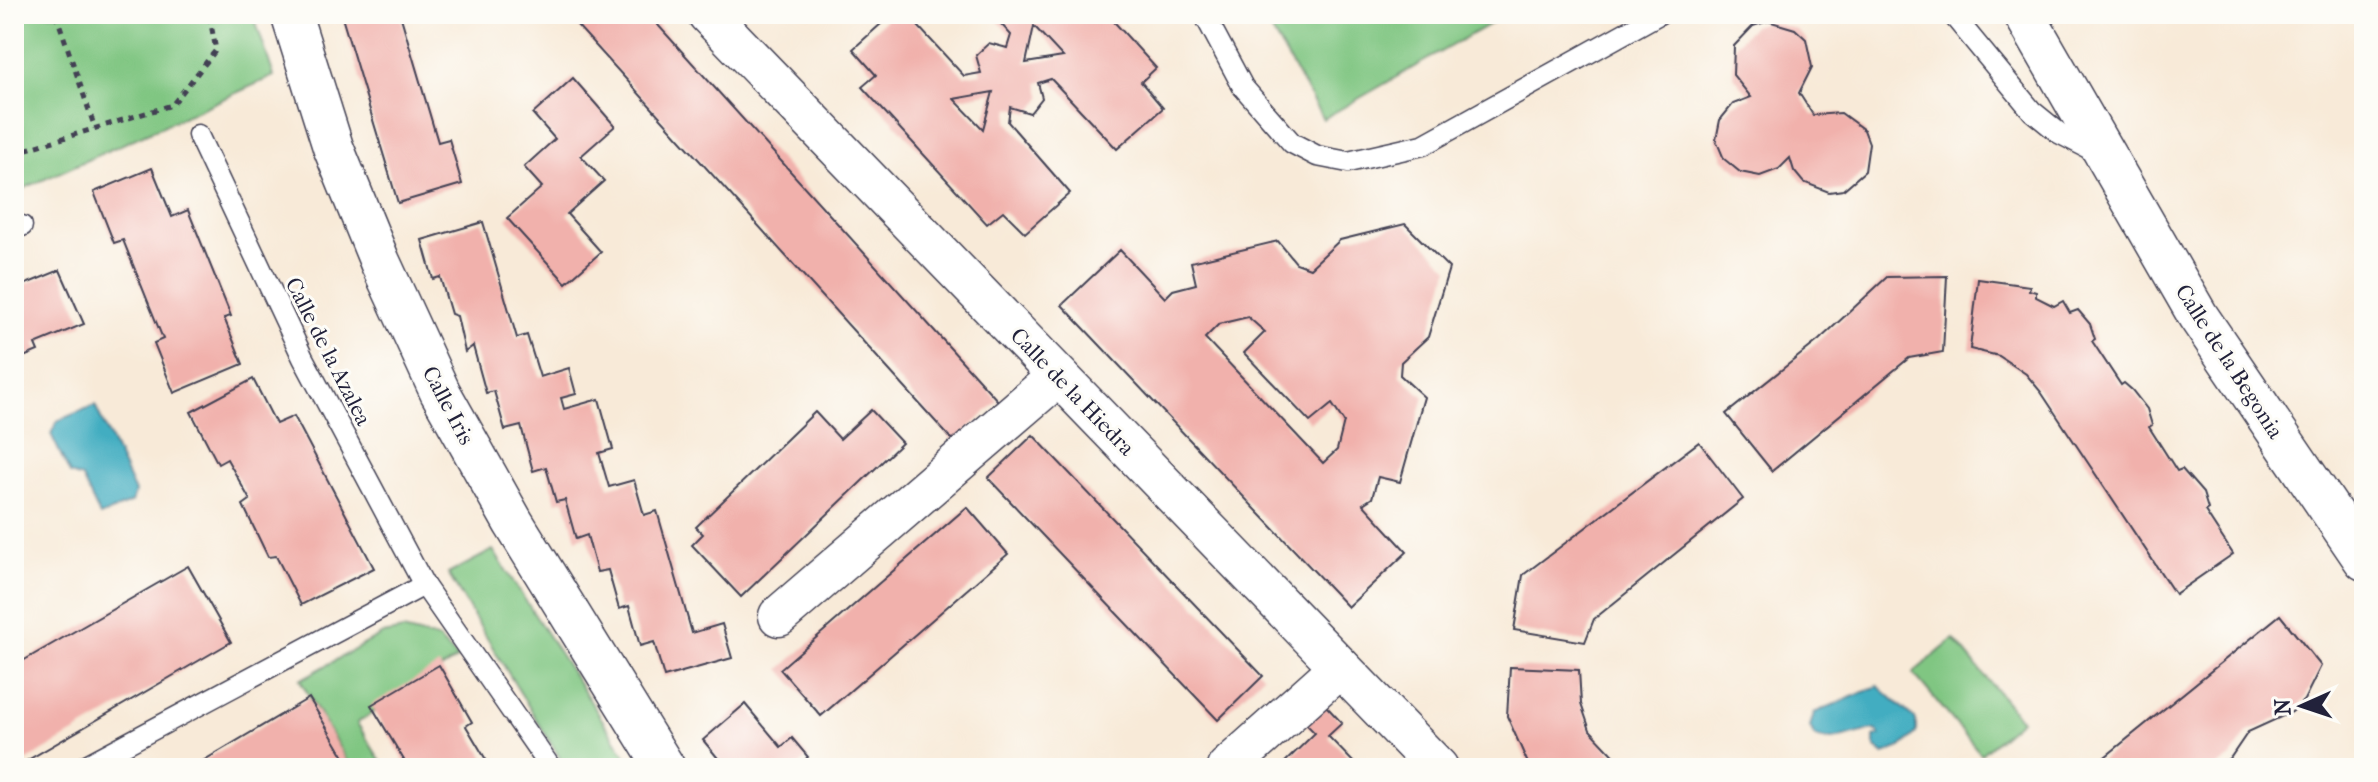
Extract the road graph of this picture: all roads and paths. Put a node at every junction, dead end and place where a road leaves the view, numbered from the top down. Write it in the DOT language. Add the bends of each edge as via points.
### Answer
graph roads {
  1 [pos="56,14"];
  2 [pos="209,14"];
  3 [pos="291,14"];
  4 [pos="708,14"];
  5 [pos="1204,14"];
  6 [pos="1659,14"];
  7 [pos="1952,14"];
  8 [pos="2024,14"];
  9 [pos="95,128"];
  10 [pos="198,135"];
  11 [pos="14,153"];
  12 [pos="2104,156"];
  13 [pos="1058,376"];
  14 [pos="2364,560"];
  15 [pos="424,585"];
  16 [pos="779,616"];
  17 [pos="1340,667"];
  18 [pos="81,768"];
  19 [pos="551,768"];
  20 [pos="665,768"];
  21 [pos="1227,768"];
  22 [pos="1438,768"];
  1 -- 9 [label="path"];
  2 -- 9 [label="path" via="216,50 172,105"];
  3 -- 20 [label="street, Calle Iris" via="333,147 427,364 513,522"];
  4 -- 13 [label="street, Calle de la Hiedra"];
  5 -- 6 [label="lane" via="1243,87 1292,143 1317,156 1348,162 1423,145"];
  7 -- 12 [label="lane" via="2032,111 2059,133"];
  8 -- 12 [label="street, Calle de la Begonia"];
  9 -- 11 [label="path"];
  10 -- 15 [label="lane, Calle de la Azalea" via="303,358"];
  12 -- 14 [label="street, Calle de la Begonia" via="2198,316"];
  13 -- 16 [label="street"];
  13 -- 17 [label="street, Calle de la Hiedra"];
  15 -- 18 [label="lane"];
  15 -- 19 [label="lane, Calle de la Azalea"];
  17 -- 21 [label="street"];
  17 -- 22 [label="street, Calle de la Hiedra"];
}
